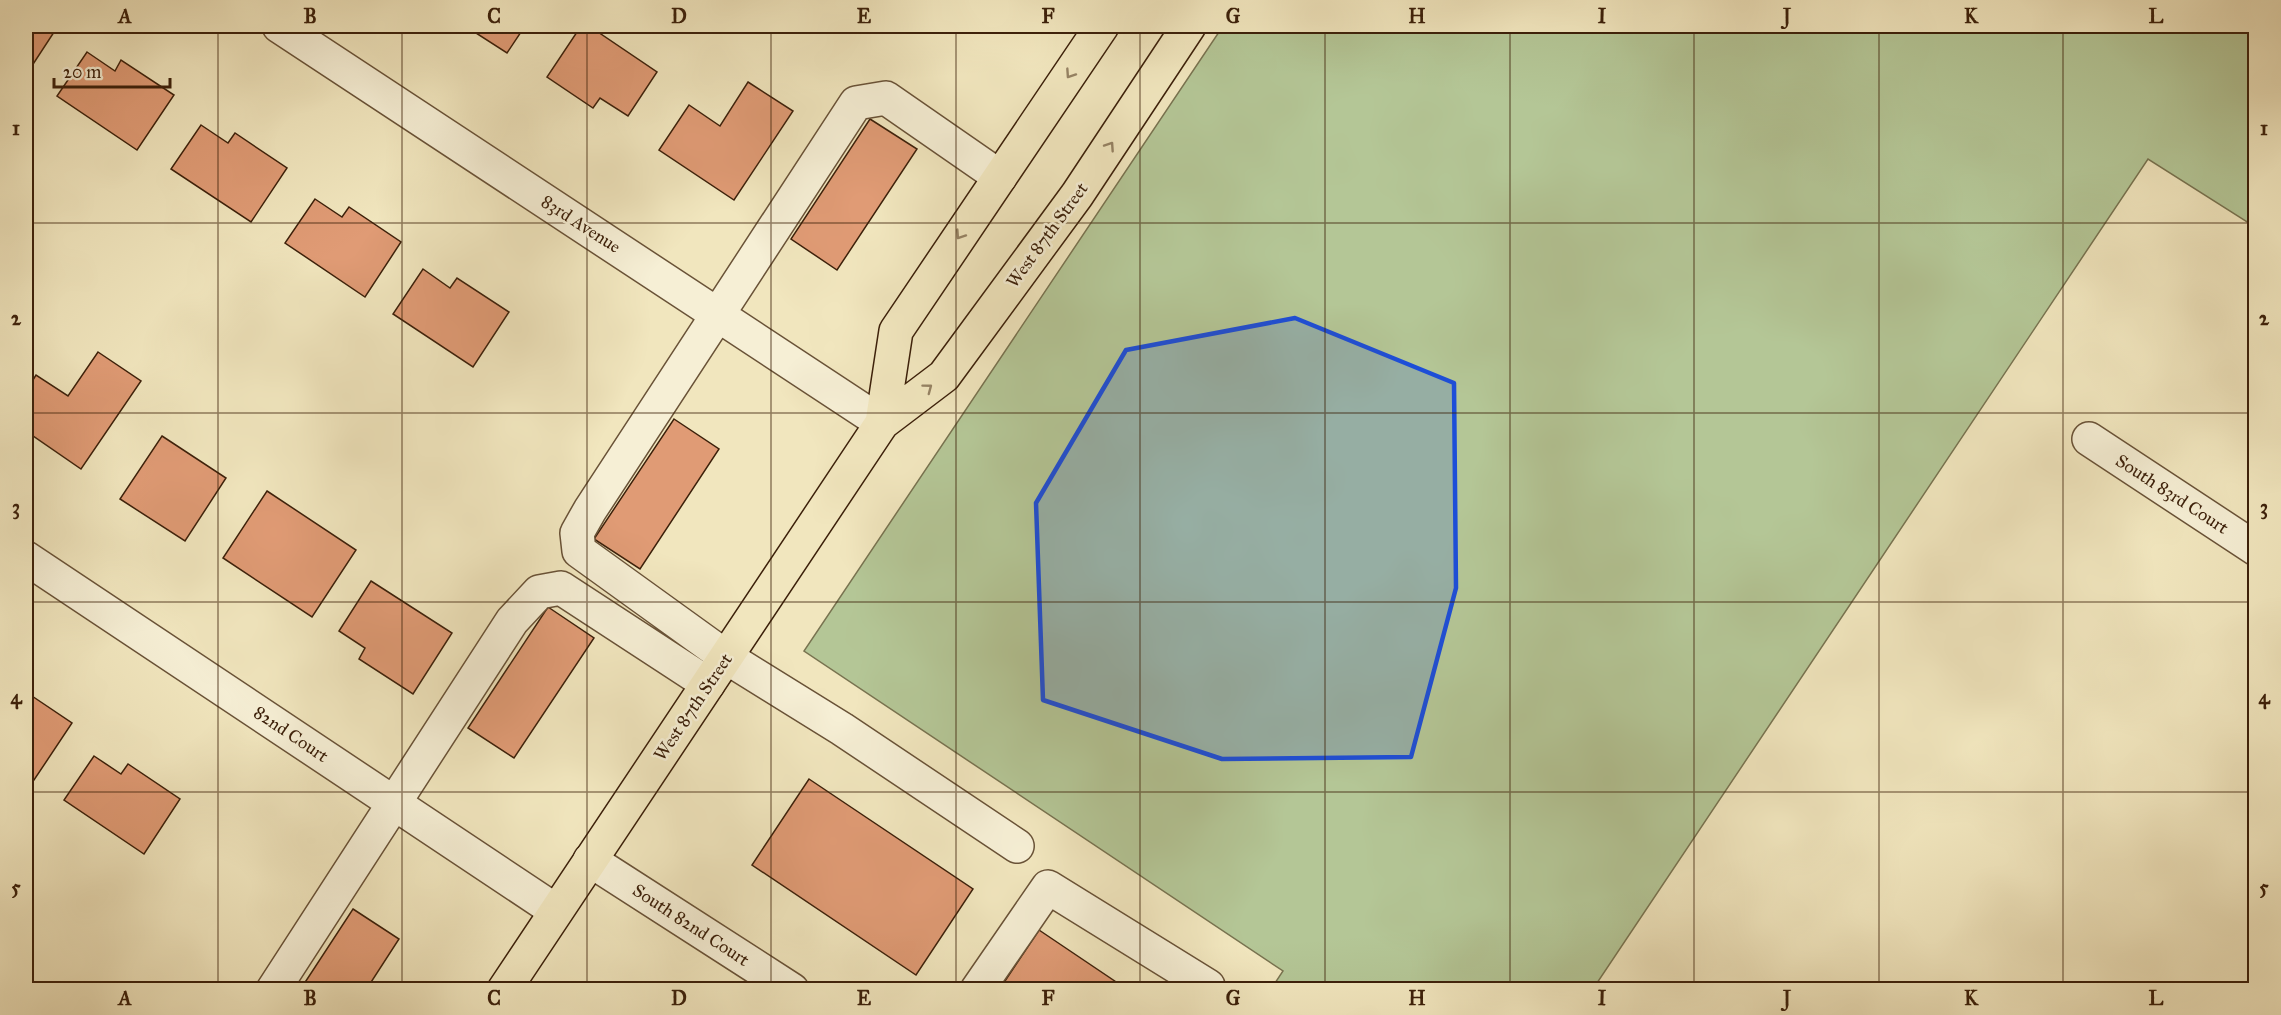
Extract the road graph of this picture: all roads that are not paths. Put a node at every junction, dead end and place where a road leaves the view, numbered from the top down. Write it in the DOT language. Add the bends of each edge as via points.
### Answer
graph roads {
  1 [pos="279,26"];
  2 [pos="1102,26"];
  3 [pos="1190,26"];
  4 [pos="1000,177"];
  5 [pos="718,314"];
  6 [pos="882,423"];
  7 [pos="2089,439"];
  8 [pos="2256,549"];
  9 [pos="26,558"];
  10 [pos="726,657"];
  11 [pos="708,684"];
  12 [pos="394,802"];
  13 [pos="1017,846"];
  14 [pos="590,860"];
  15 [pos="556,911"];
  16 [pos="1208,986"];
  17 [pos="273,990"];
  18 [pos="504,990"];
  19 [pos="792,990"];
  20 [pos="976,990"];
  1 -- 5 [label="street, 83rd Avenue"];
  2 -- 4 [label="main road, West 87th Street, one-way"];
  6 -- 3 [label="main road, West 87th Street, one-way" via="944,376 1077,195"];
  4 -- 5 [label="street" via="886,98 856,103"];
  4 -- 6 [label="main road, West 87th Street, one-way" via="896,331"];
  5 -- 6 [label="street, 83rd Avenue"];
  5 -- 10 [label="street" via="577,533 579,551"];
  6 -- 10 [label="main road, West 87th Street"];
  7 -- 8 [label="street, South 83rd Court"];
  9 -- 12 [label="street, 82nd Court"];
  10 -- 11 [label="main road, West 87th Street"];
  10 -- 13 [label="street"];
  11 -- 12 [label="street" via="561,588 539,592 512,621"];
  11 -- 14 [label="main road, West 87th Street"];
  12 -- 15 [label="street, 82nd Court"];
  12 -- 17 [label="street"];
  14 -- 15 [label="main road, West 87th Street"];
  14 -- 19 [label="street, South 82nd Court"];
  15 -- 18 [label="main road, West 87th Street"];
  16 -- 20 [label="street" via="1048,887"];
}
